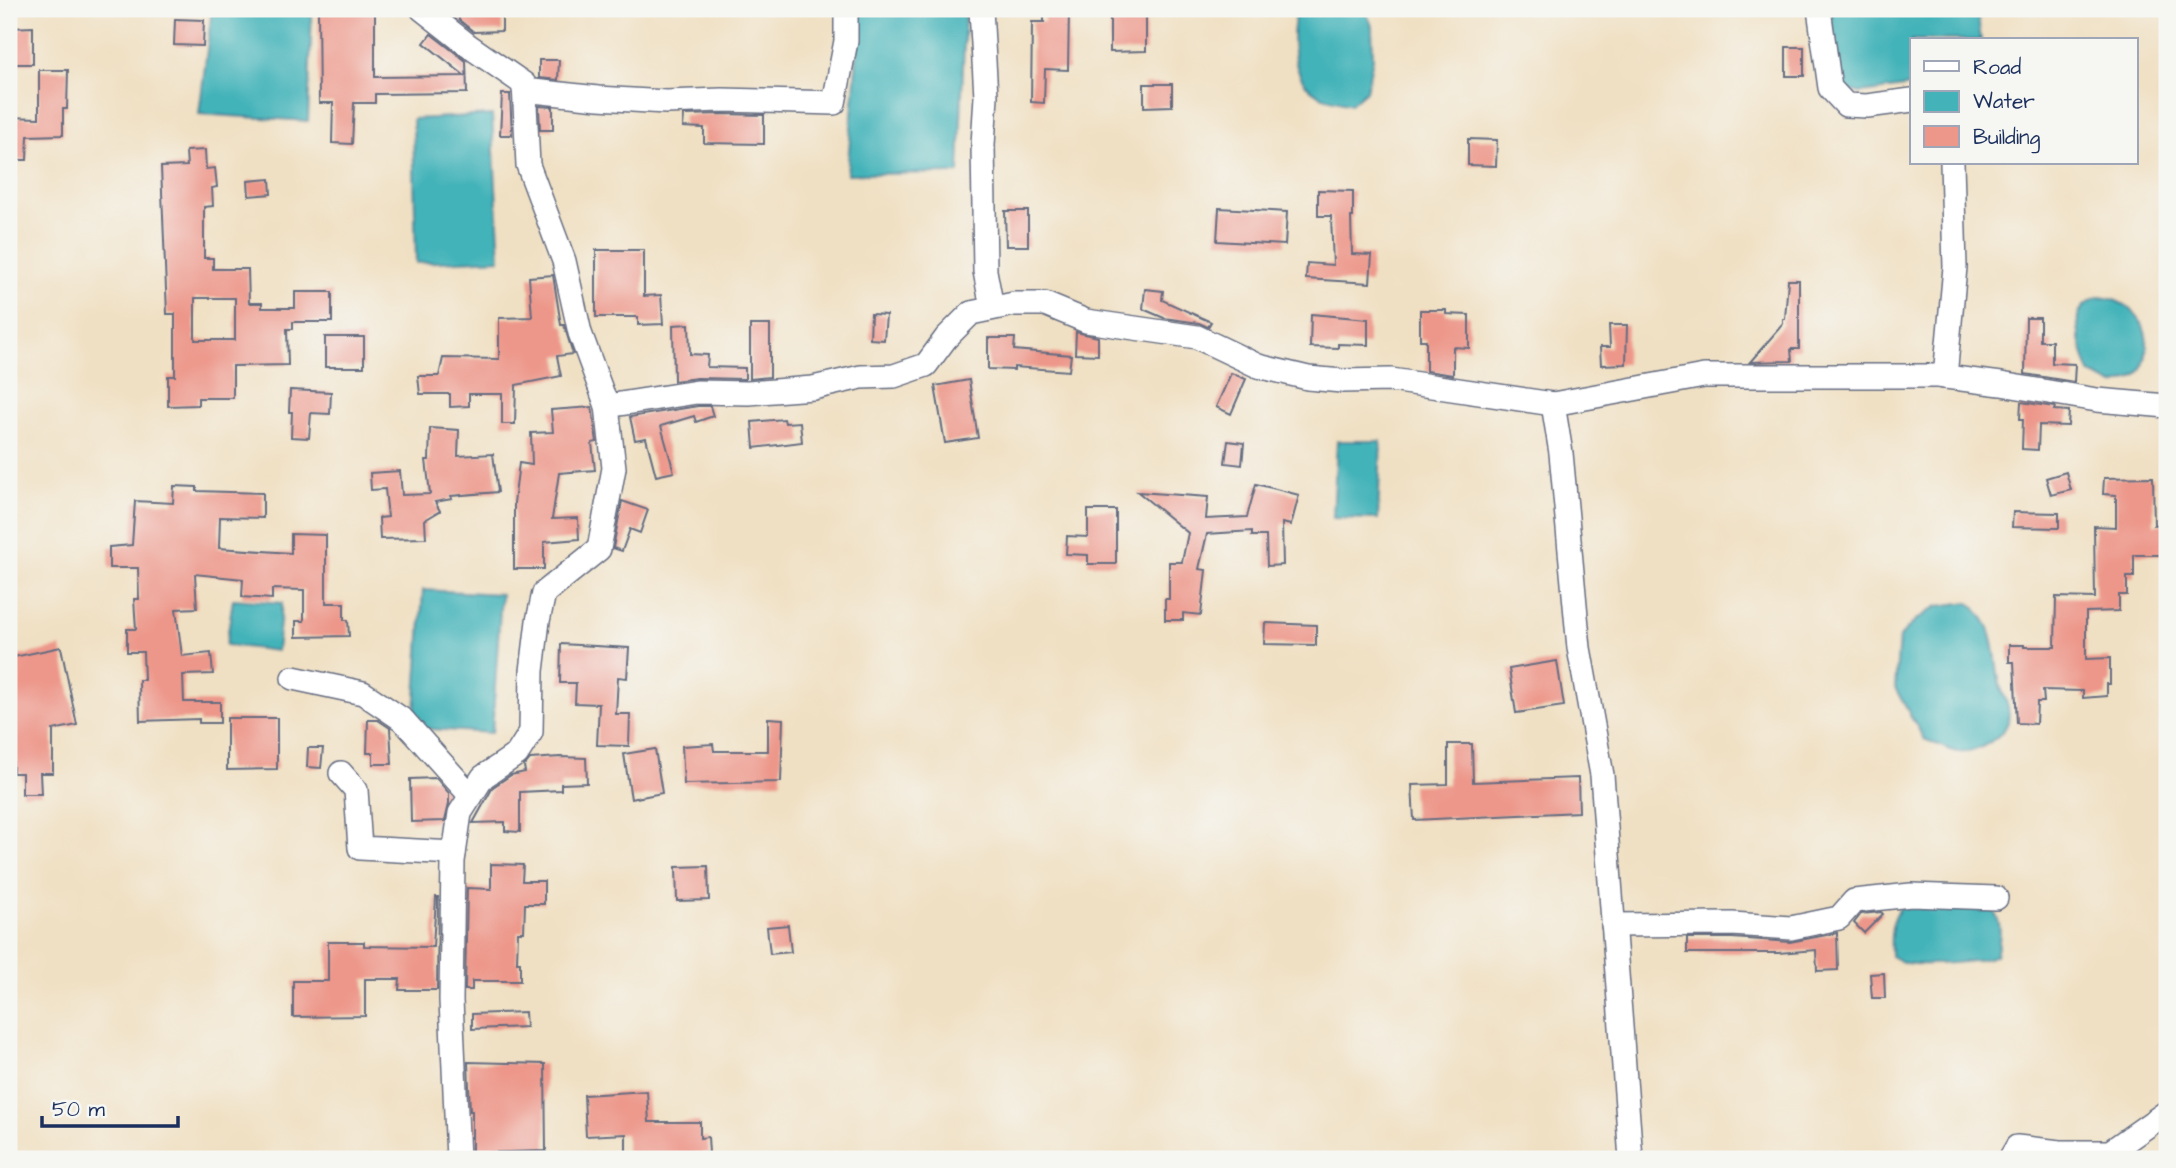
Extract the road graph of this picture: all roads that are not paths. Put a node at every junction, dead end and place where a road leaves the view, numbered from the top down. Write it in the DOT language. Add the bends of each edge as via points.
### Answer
graph roads {
  1 [pos="422,9"];
  2 [pos="846,9"];
  3 [pos="981,9"];
  4 [pos="1819,9"];
  5 [pos="524,90"];
  6 [pos="1910,100"];
  7 [pos="1952,164"];
  8 [pos="992,309"];
  9 [pos="1945,377"];
  10 [pos="1553,404"];
  11 [pos="607,406"];
  12 [pos="2167,406"];
  13 [pos="293,678"];
  14 [pos="341,773"];
  15 [pos="471,796"];
  16 [pos="454,853"];
  17 [pos="1996,898"];
  18 [pos="1613,925"];
  19 [pos="2167,1112"];
  20 [pos="458,1159"];
  21 [pos="1631,1159"];
  22 [pos="2010,1159"];
  1 -- 5 [label="street" via="524,84"];
  2 -- 5 [label="street" via="846,41 834,103 666,102"];
  3 -- 8 [label="street" via="986,96 985,271"];
  4 -- 6 [label="street" via="1830,88 1846,105"];
  5 -- 11 [label="street" via="528,165 564,261 580,333"];
  7 -- 9 [label="street" via="1955,267"];
  8 -- 10 [label="street" via="1045,304 1086,321 1197,337 1258,366 1308,378 1403,381"];
  8 -- 11 [label="street" via="971,313 926,365 894,376 861,377 813,388 697,392"];
  9 -- 10 [label="street" via="1704,376"];
  9 -- 12 [label="street"];
  10 -- 18 [label="street" via="1579,648 1602,775"];
  11 -- 15 [label="street" via="614,468 598,549 544,593 532,670 531,732 517,754 483,777"];
  13 -- 15 [label="street" via="363,692 403,720"];
  14 -- 16 [label="street" via="356,790 360,848"];
  15 -- 16 [label="street" via="460,813"];
  16 -- 20 [label="street" via="451,1000"];
  17 -- 18 [label="street" via="1911,895 1854,901 1839,918 1791,928"];
  18 -- 21 [label="street"];
  19 -- 22 [label="street" via="2110,1152 2017,1147"];
}
